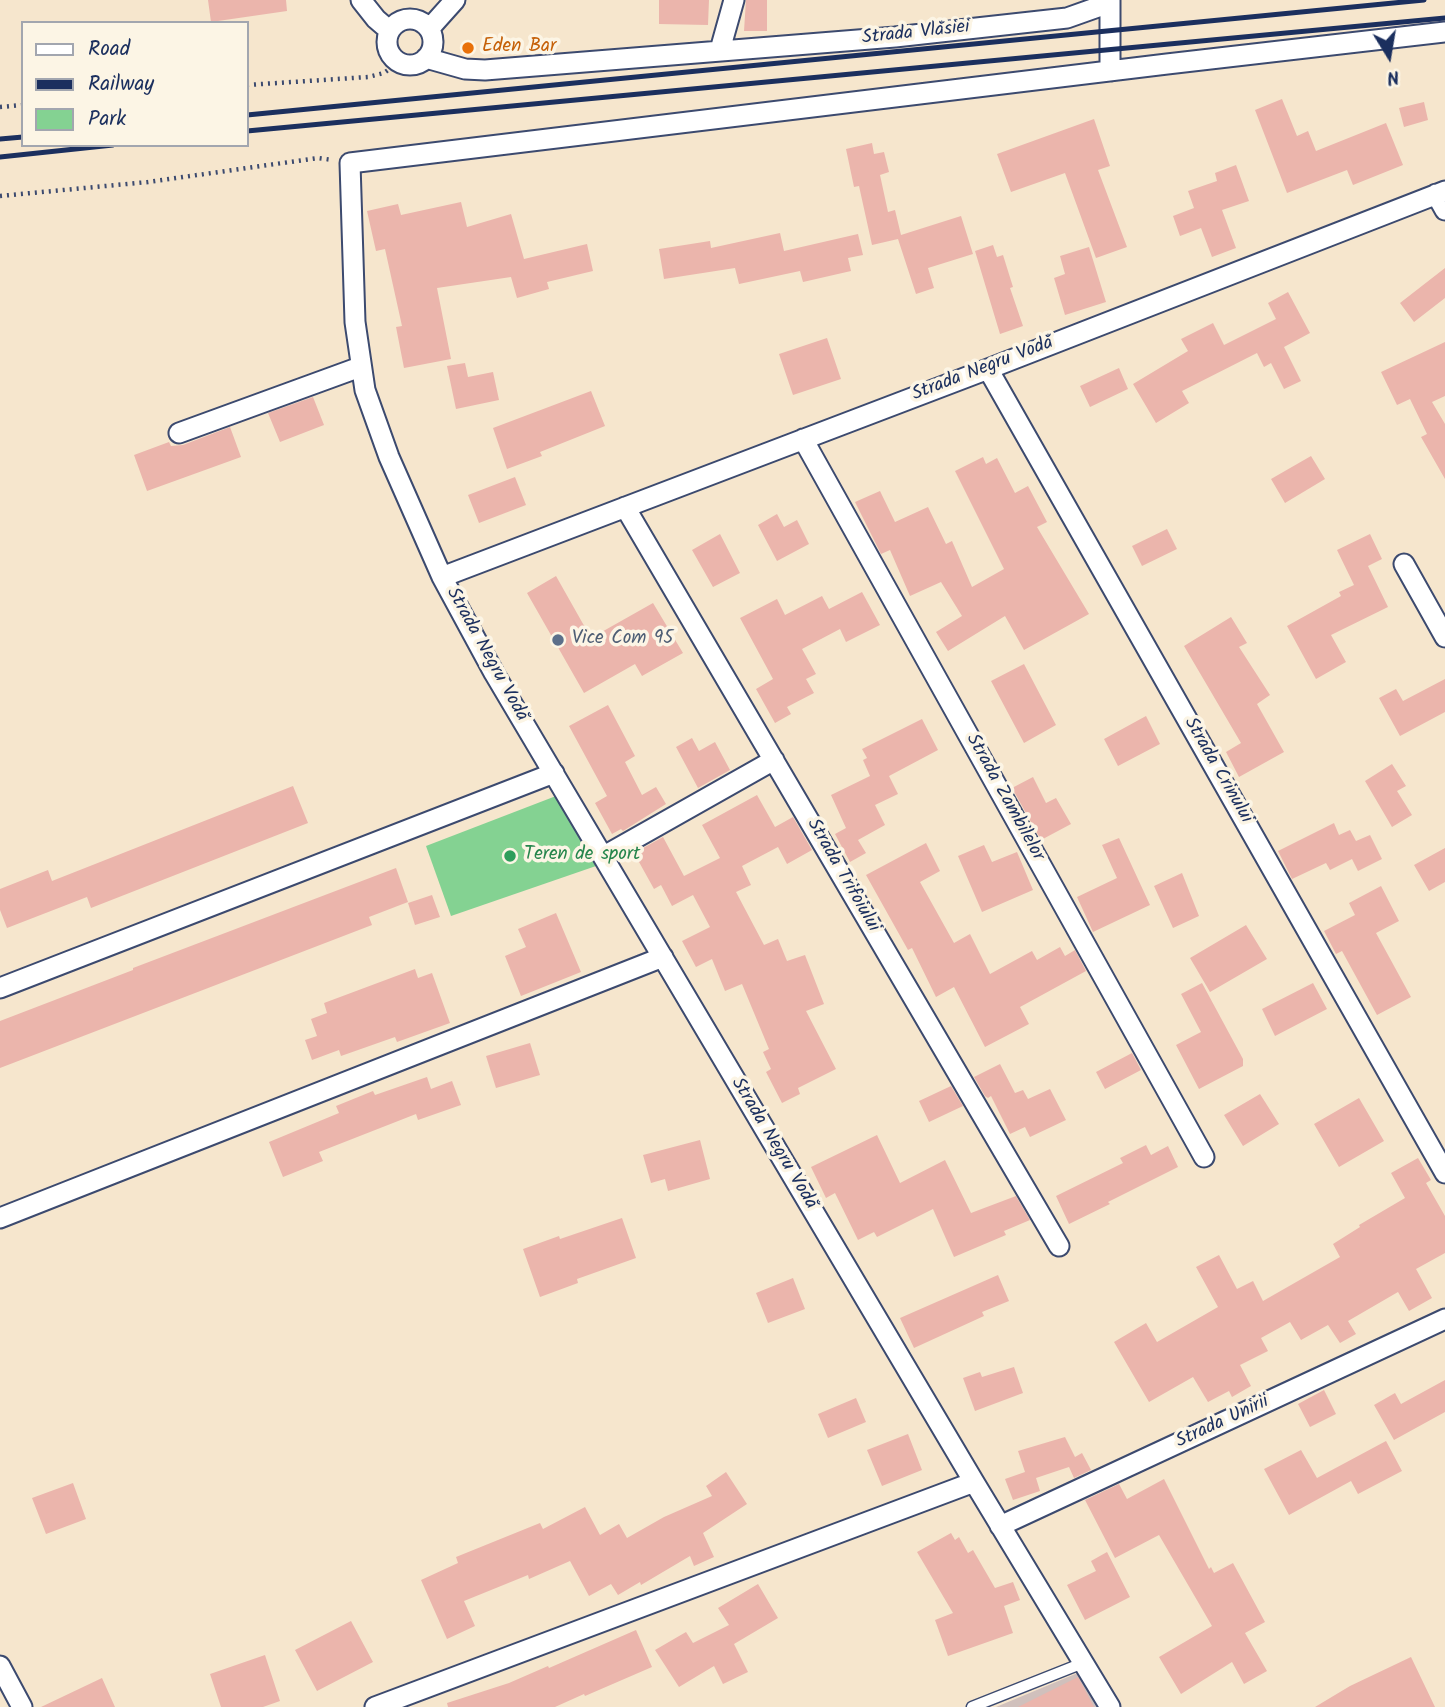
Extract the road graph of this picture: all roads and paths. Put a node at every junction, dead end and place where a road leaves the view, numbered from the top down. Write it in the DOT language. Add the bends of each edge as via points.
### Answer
graph roads {
  1 [pos="361,0"];
  2 [pos="455,0"];
  3 [pos="734,0"];
  4 [pos="1109,0"];
  5 [pos="429,29"];
  6 [pos="390,30"];
  7 [pos="1445,32"];
  8 [pos="720,50"];
  9 [pos="426,58"];
  10 [pos="399,62"];
  11 [pos="1110,71"];
  12 [pos="248,85"];
  13 [pos="21,105"];
  14 [pos="0,107"];
  15 [pos="350,163"];
  16 [pos="0,196"];
  17 [pos="1442,199"];
  18 [pos="360,367"];
  19 [pos="988,369"];
  20 [pos="179,433"];
  21 [pos="803,439"];
  22 [pos="625,507"];
  23 [pos="1404,564"];
  24 [pos="442,577"];
  25 [pos="1445,638"];
  26 [pos="774,760"];
  27 [pos="554,773"];
  28 [pos="604,856"];
  29 [pos="663,957"];
  30 [pos="0,988"];
  31 [pos="1204,1157"];
  32 [pos="1445,1173"];
  33 [pos="0,1218"];
  34 [pos="1059,1246"];
  35 [pos="1445,1319"];
  36 [pos="974,1482"];
  37 [pos="1000,1526"];
  38 [pos="1083,1663"];
  39 [pos="0,1666"];
  40 [pos="999,1696"];
  41 [pos="22,1707"];
  42 [pos="375,1707"];
  43 [pos="972,1707"];
  44 [pos="1003,1707"];
  45 [pos="1110,1707"];
  1 -- 6 [label="street"];
  2 -- 5 [label="street"];
  3 -- 8 [label="street"];
  4 -- 8 [label="street, Strada Vlăsiei" via="1066,18"];
  4 -- 11 [label="street"];
  5 -- 6 [label="street" via="409,19"];
  5 -- 9 [label="street" via="433,44"];
  6 -- 10 [label="street" via="389,52"];
  7 -- 11 [label="street"];
  8 -- 9 [label="street, Strada Vlăsiei" via="485,71"];
  9 -- 10 [label="street" via="413,64"];
  10 -- 12 [label="path" via="368,78"];
  11 -- 15 [label="street"];
  13 -- 14 [label="path"];
  15 -- 16 [label="path" via="318,158 148,182"];
  15 -- 18 [label="street, Strada Negru Vodă" via="353,299"];
  17 -- 19 [label="street, Strada Negru Vodă"];
  18 -- 20 [label="street"];
  18 -- 24 [label="street, Strada Negru Vodă" via="385,446"];
  19 -- 21 [label="street, Strada Negru Vodă"];
  19 -- 32 [label="street, Strada Crinului"];
  21 -- 22 [label="street, Strada Negru Vodă"];
  21 -- 31 [label="street, Strada Zambilelor"];
  22 -- 24 [label="street, Strada Negru Vodă"];
  22 -- 26 [label="street, Strada Trifoiului"];
  23 -- 25 [label="street"];
  24 -- 27 [label="street, Strada Negru Vodă"];
  26 -- 28 [label="street"];
  26 -- 34 [label="street, Strada Trifoiului"];
  27 -- 28 [label="street, Strada Negru Vodă"];
  27 -- 30 [label="street"];
  28 -- 29 [label="street, Strada Negru Vodă"];
  29 -- 33 [label="street"];
  29 -- 36 [label="street, Strada Negru Vodă"];
  35 -- 37 [label="street, Strada Unirii"];
  36 -- 37 [label="street, Strada Negru Vodă"];
  36 -- 42 [label="street"];
  37 -- 38 [label="street, Strada Negru Vodă"];
  38 -- 40 [label="lane"];
  38 -- 45 [label="street, Strada Negru Vodă"];
  39 -- 41 [label="street"];
  40 -- 43 [label="lane"];
  40 -- 44 [label="lane"];
}
